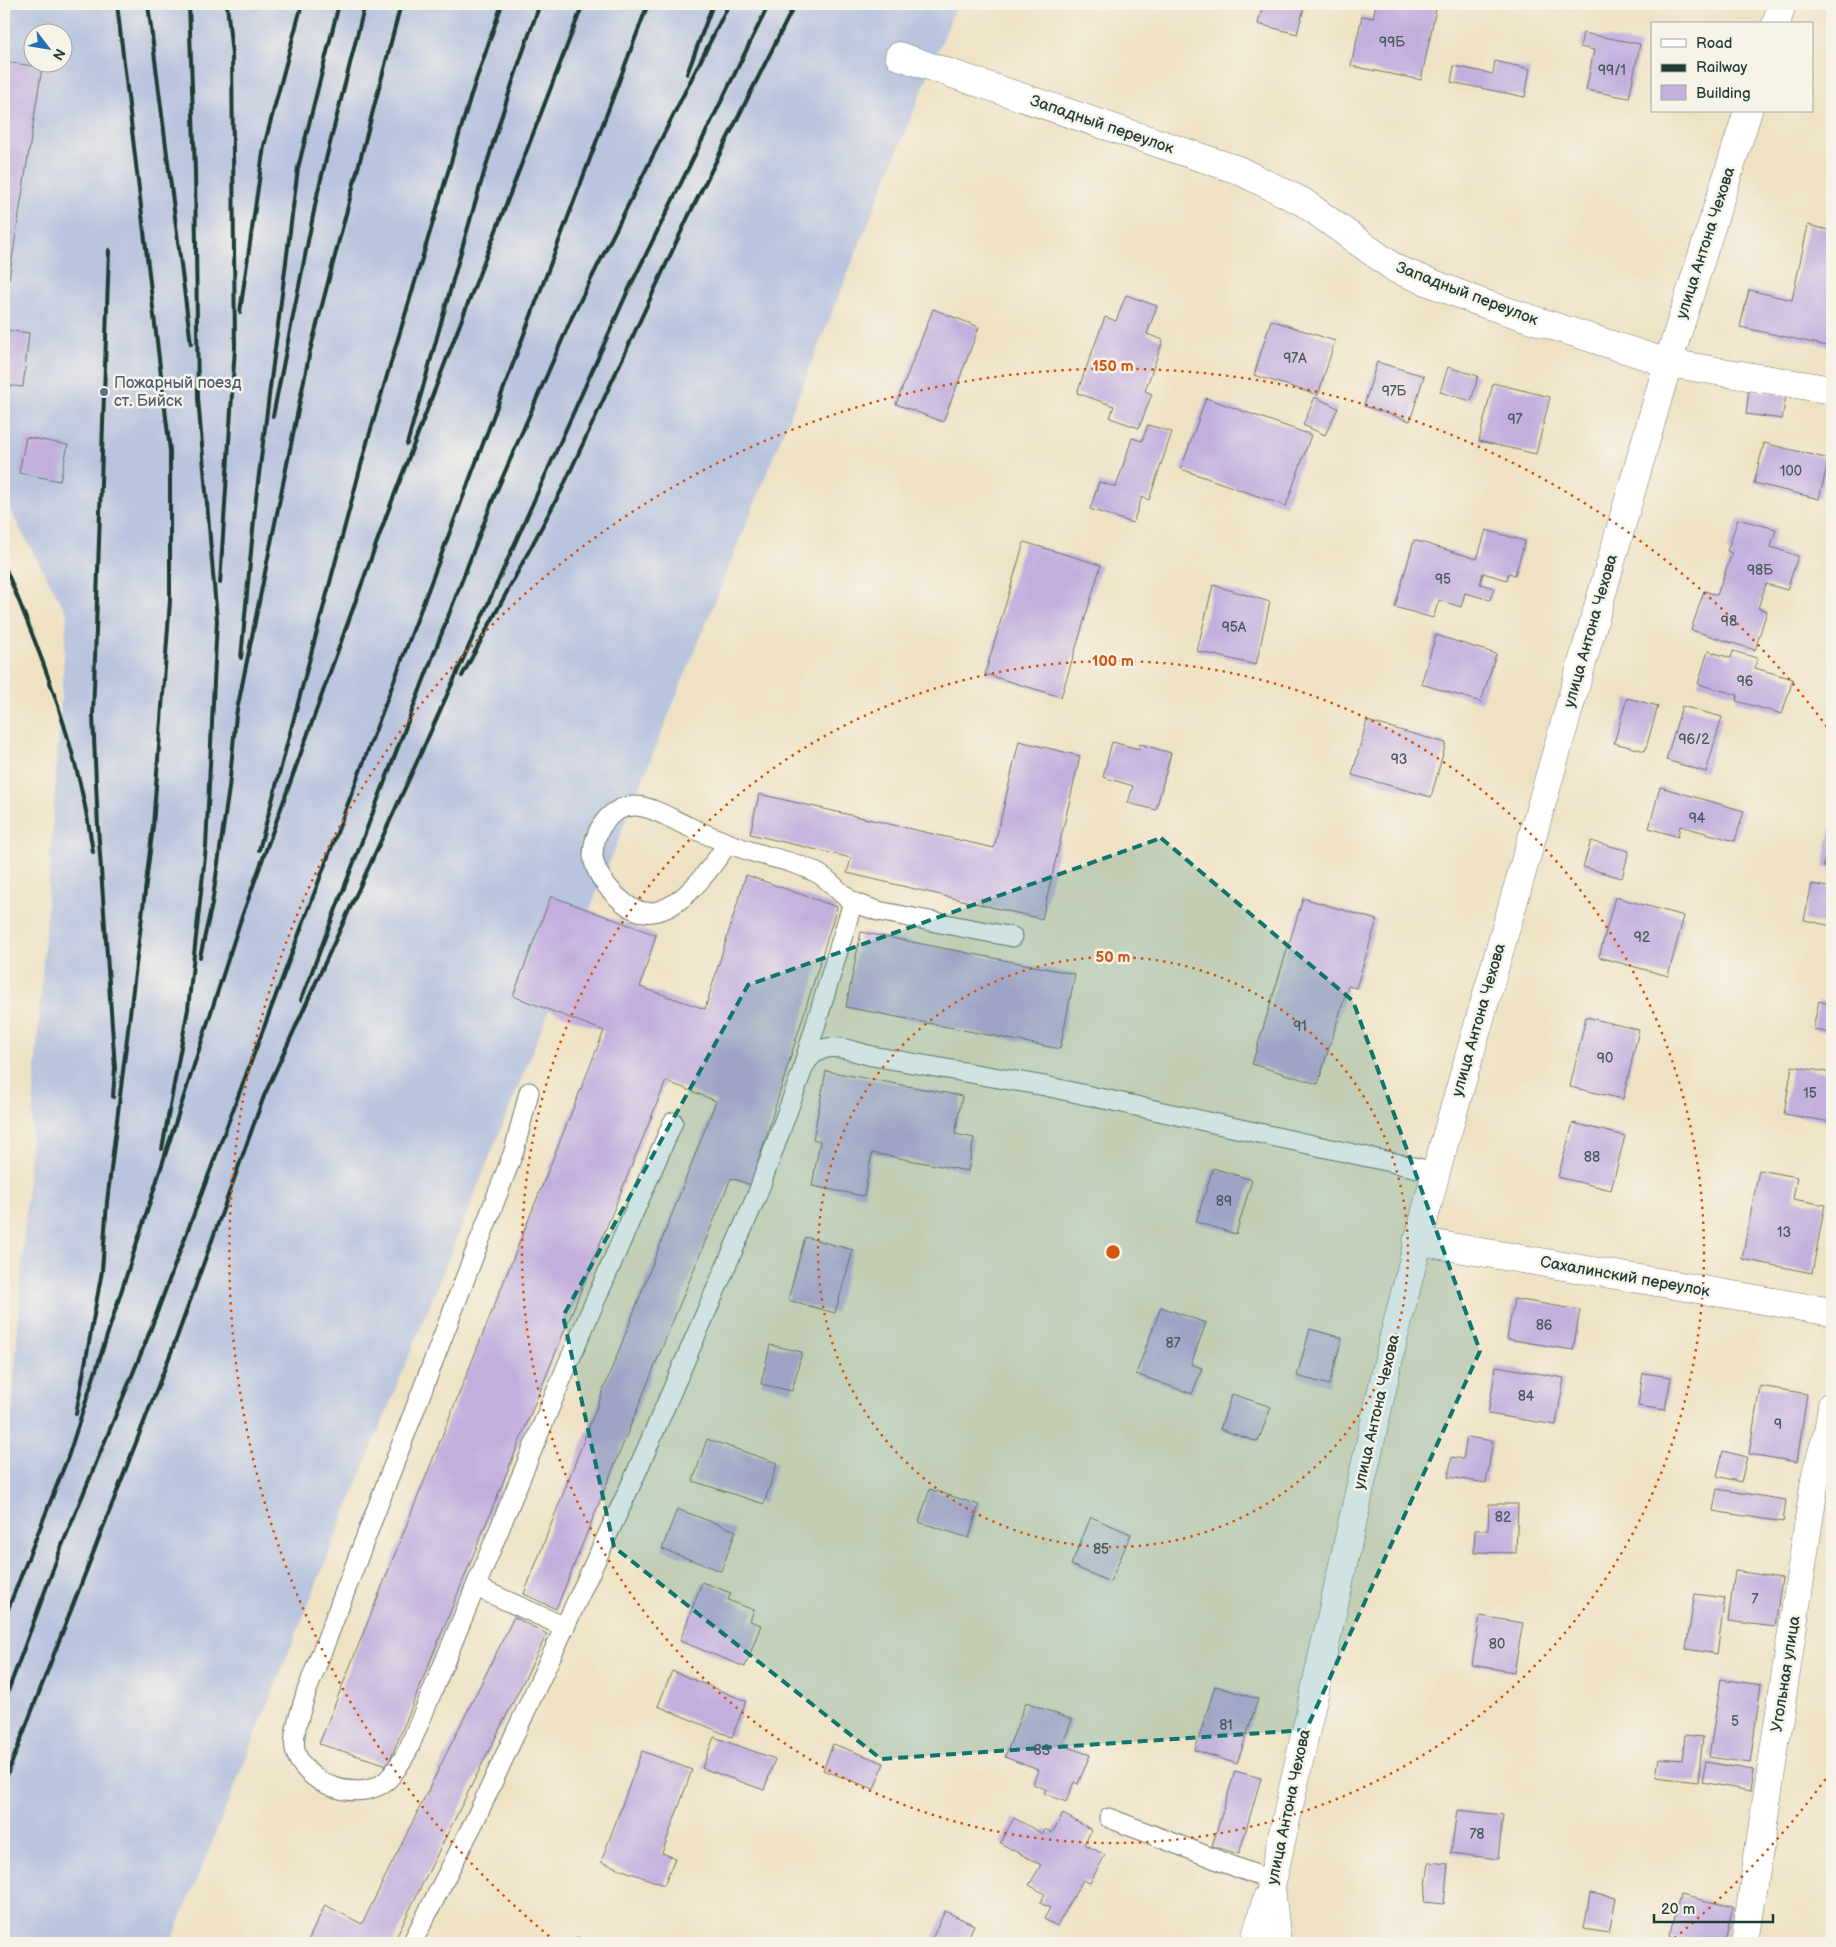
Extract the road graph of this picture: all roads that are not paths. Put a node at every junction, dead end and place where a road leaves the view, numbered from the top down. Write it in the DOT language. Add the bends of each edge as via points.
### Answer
graph roads {
  1 [pos="1782,4"];
  2 [pos="1777,22"];
  3 [pos="899,56"];
  4 [pos="1748,112"];
  5 [pos="1668,363"];
  6 [pos="1832,390"];
  7 [pos="728,843"];
  8 [pos="853,902"];
  9 [pos="1013,937"];
  10 [pos="804,1066"];
  11 [pos="529,1092"];
  12 [pos="672,1122"];
  13 [pos="1436,1172"];
  14 [pos="1417,1241"];
  15 [pos="1832,1312"];
  16 [pos="1832,1405"];
  17 [pos="476,1586"];
  18 [pos="565,1627"];
  19 [pos="1109,1818"];
  20 [pos="1271,1884"];
  21 [pos="412,1943"];
  22 [pos="1254,1943"];
  23 [pos="1277,1943"];
  24 [pos="1745,1943"];
  1 -- 2 [label="street"];
  3 -- 5 [label="street, Западный переулок" via="1238,170 1303,202 1396,269 1482,303"];
  4 -- 5 [label="street, улица Антона Чехова"];
  5 -- 6 [label="street, Западный переулок"];
  5 -- 13 [label="street, улица Антона Чехова"];
  7 -- 7 [label="lane" via="658,811 632,805 615,812 602,825 594,841 593,856 596,869 606,884 628,906 643,912 660,910 688,894"];
  7 -- 8 [label="lane" via="815,871"];
  8 -- 9 [label="lane" via="878,911"];
  8 -- 10 [label="lane"];
  10 -- 13 [label="lane" via="817,1051 846,1049 1045,1086"];
  10 -- 18 [label="lane" via="753,1204 634,1478"];
  11 -- 17 [label="lane" via="514,1151 306,1693 295,1747 299,1762 309,1774 338,1789 373,1788 385,1782 408,1750"];
  12 -- 17 [label="lane"];
  13 -- 14 [label="street, улица Антона Чехова"];
  14 -- 15 [label="street, Сахалинский переулок"];
  14 -- 20 [label="street, улица Антона Чехова"];
  16 -- 24 [label="street, Угольная улица" via="1816,1473"];
  17 -- 18 [label="lane"];
  18 -- 21 [label="lane" via="474,1822"];
  19 -- 20 [label="lane"];
  20 -- 22 [label="street"];
  20 -- 23 [label="street, улица Антона Чехова"];
}
